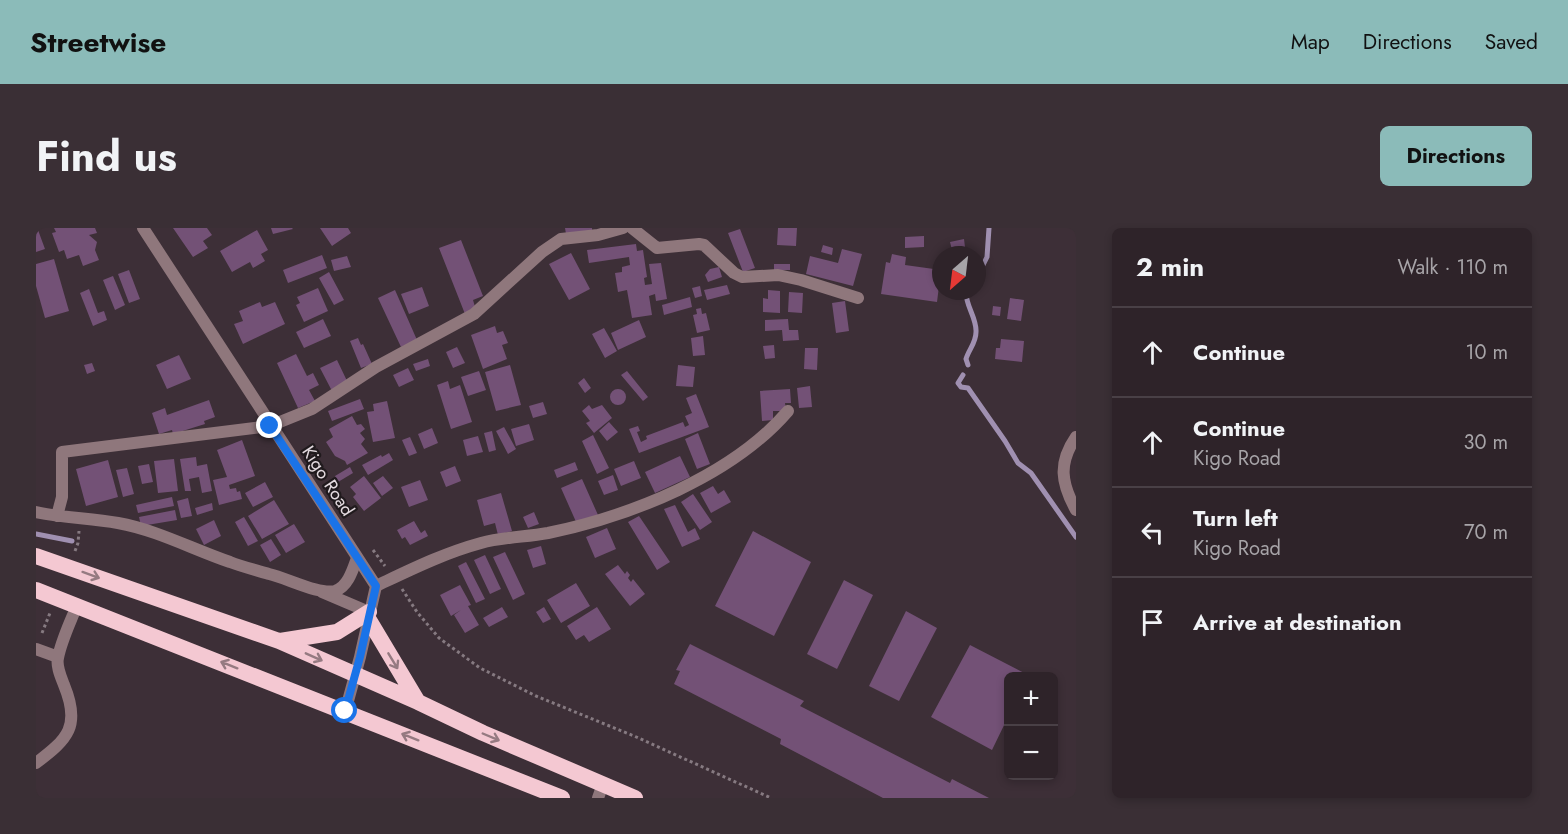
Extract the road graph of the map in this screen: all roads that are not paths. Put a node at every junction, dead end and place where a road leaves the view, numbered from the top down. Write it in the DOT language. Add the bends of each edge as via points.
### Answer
graph roads {
  1 [pos="142,228"];
  2 [pos="623,228"];
  3 [pos="632,228"];
  4 [pos="858,298"];
  5 [pos="788,411"];
  6 [pos="270,426"];
  7 [pos="1076,437"];
  8 [pos="1076,510"];
  9 [pos="36,512"];
  10 [pos="57,516"];
  11 [pos="36,556"];
  12 [pos="357,558"];
  13 [pos="376,586"];
  14 [pos="36,590"];
  15 [pos="321,592"];
  16 [pos="77,605"];
  17 [pos="369,616"];
  18 [pos="279,641"];
  19 [pos="36,649"];
  20 [pos="58,657"];
  21 [pos="355,675"];
  22 [pos="418,702"];
  23 [pos="345,711"];
  24 [pos="36,763"];
  25 [pos="601,791"];
  26 [pos="538,793"];
  27 [pos="562,798"];
  28 [pos="634,798"];
  1 -- 6 [label="street, Kigo Road"];
  2 -- 6 [label="street" via="561,239 474,314 376,367 312,409"];
  3 -- 4 [label="street" via="657,248 704,245 742,277 778,275"];
  5 -- 13 [label="street" via="740,455 651,501 547,533 482,542"];
  6 -- 10 [label="street" via="62,452 62,497"];
  6 -- 12 [label="street, Kigo Road"];
  7 -- 8 [label="street" via="1066,451 1063,472 1067,494"];
  9 -- 10 [label="street"];
  10 -- 15 [label="street" via="118,523 169,537 231,563"];
  11 -- 18 [label="highway, one-way"];
  12 -- 13 [label="street, Kigo Road"];
  12 -- 15 [label="street" via="351,574 337,591"];
  13 -- 17 [label="street"];
  14 -- 16 [label="highway"];
  15 -- 17 [label="street"];
  16 -- 20 [label="street"];
  23 -- 16 [label="highway, one-way"];
  17 -- 18 [label="highway" via="337,632"];
  17 -- 21 [label="street"];
  17 -- 22 [label="highway, one-way"];
  18 -- 21 [label="highway, one-way"];
  19 -- 20 [label="street"];
  20 -- 24 [label="street" via="71,723 58,746"];
  21 -- 22 [label="highway"];
  21 -- 23 [label="street"];
  22 -- 25 [label="highway, one-way"];
  26 -- 23 [label="highway, one-way"];
  25 -- 28 [label="highway"];
  26 -- 27 [label="highway"];
}
